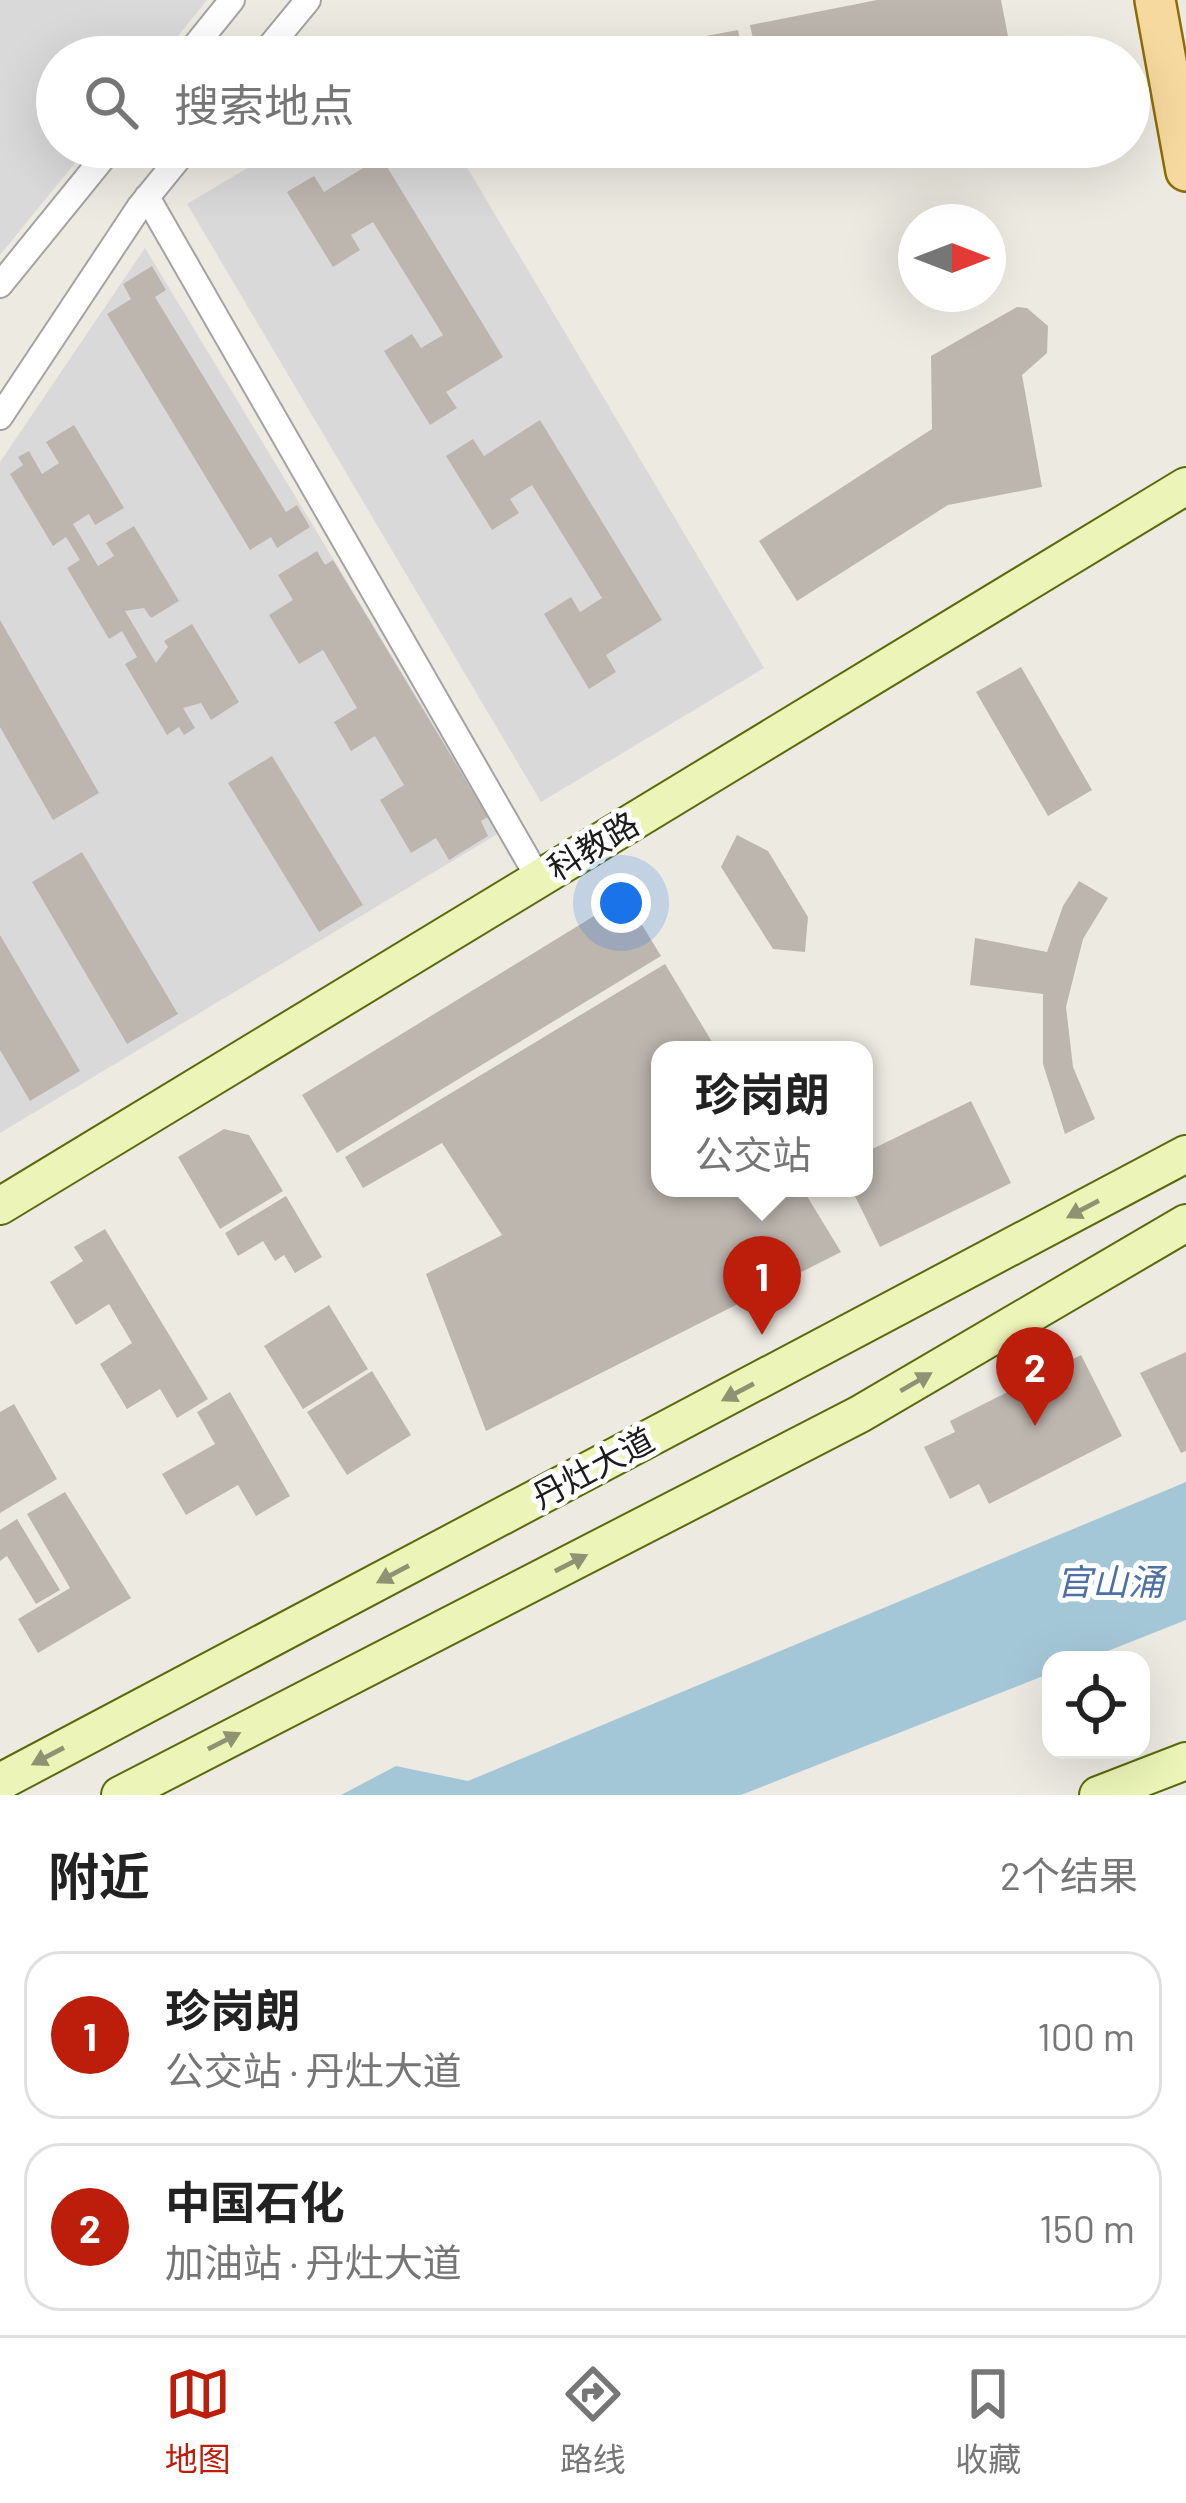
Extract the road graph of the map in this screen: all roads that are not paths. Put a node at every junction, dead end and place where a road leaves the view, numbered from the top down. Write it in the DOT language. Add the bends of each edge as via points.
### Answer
graph roads {
  1 [pos="232,0"];
  2 [pos="308,0"];
  3 [pos="1155,0"];
  4 [pos="203,36"];
  5 [pos="278,36"];
  6 [pos="95,168"];
  7 [pos="171,168"];
  8 [pos="1186,171"];
  9 [pos="147,197"];
  10 [pos="0,285"];
  11 [pos="0,417"];
  12 [pos="1186,486"];
  13 [pos="539,878"];
  14 [pos="1186,1154"];
  15 [pos="0,1206"];
  16 [pos="1186,1223"];
  17 [pos="1186,1761"];
  18 [pos="0,1782"];
  19 [pos="120,1795"];
  20 [pos="1098,1795"];
  1 -- 4 [label="street"];
  2 -- 5 [label="street"];
  3 -- 8 [label="main road"];
  6 -- 10 [label="street"];
  7 -- 9 [label="street"];
  9 -- 11 [label="street"];
  9 -- 13 [label="street"];
  12 -- 13 [label="main road, 科教路"];
  13 -- 15 [label="main road, 科教路"];
  14 -- 18 [label="main road, 丹灶大道, one-way"];
  19 -- 16 [label="main road, one-way" via="860,1414"];
  17 -- 20 [label="main road"];
}
